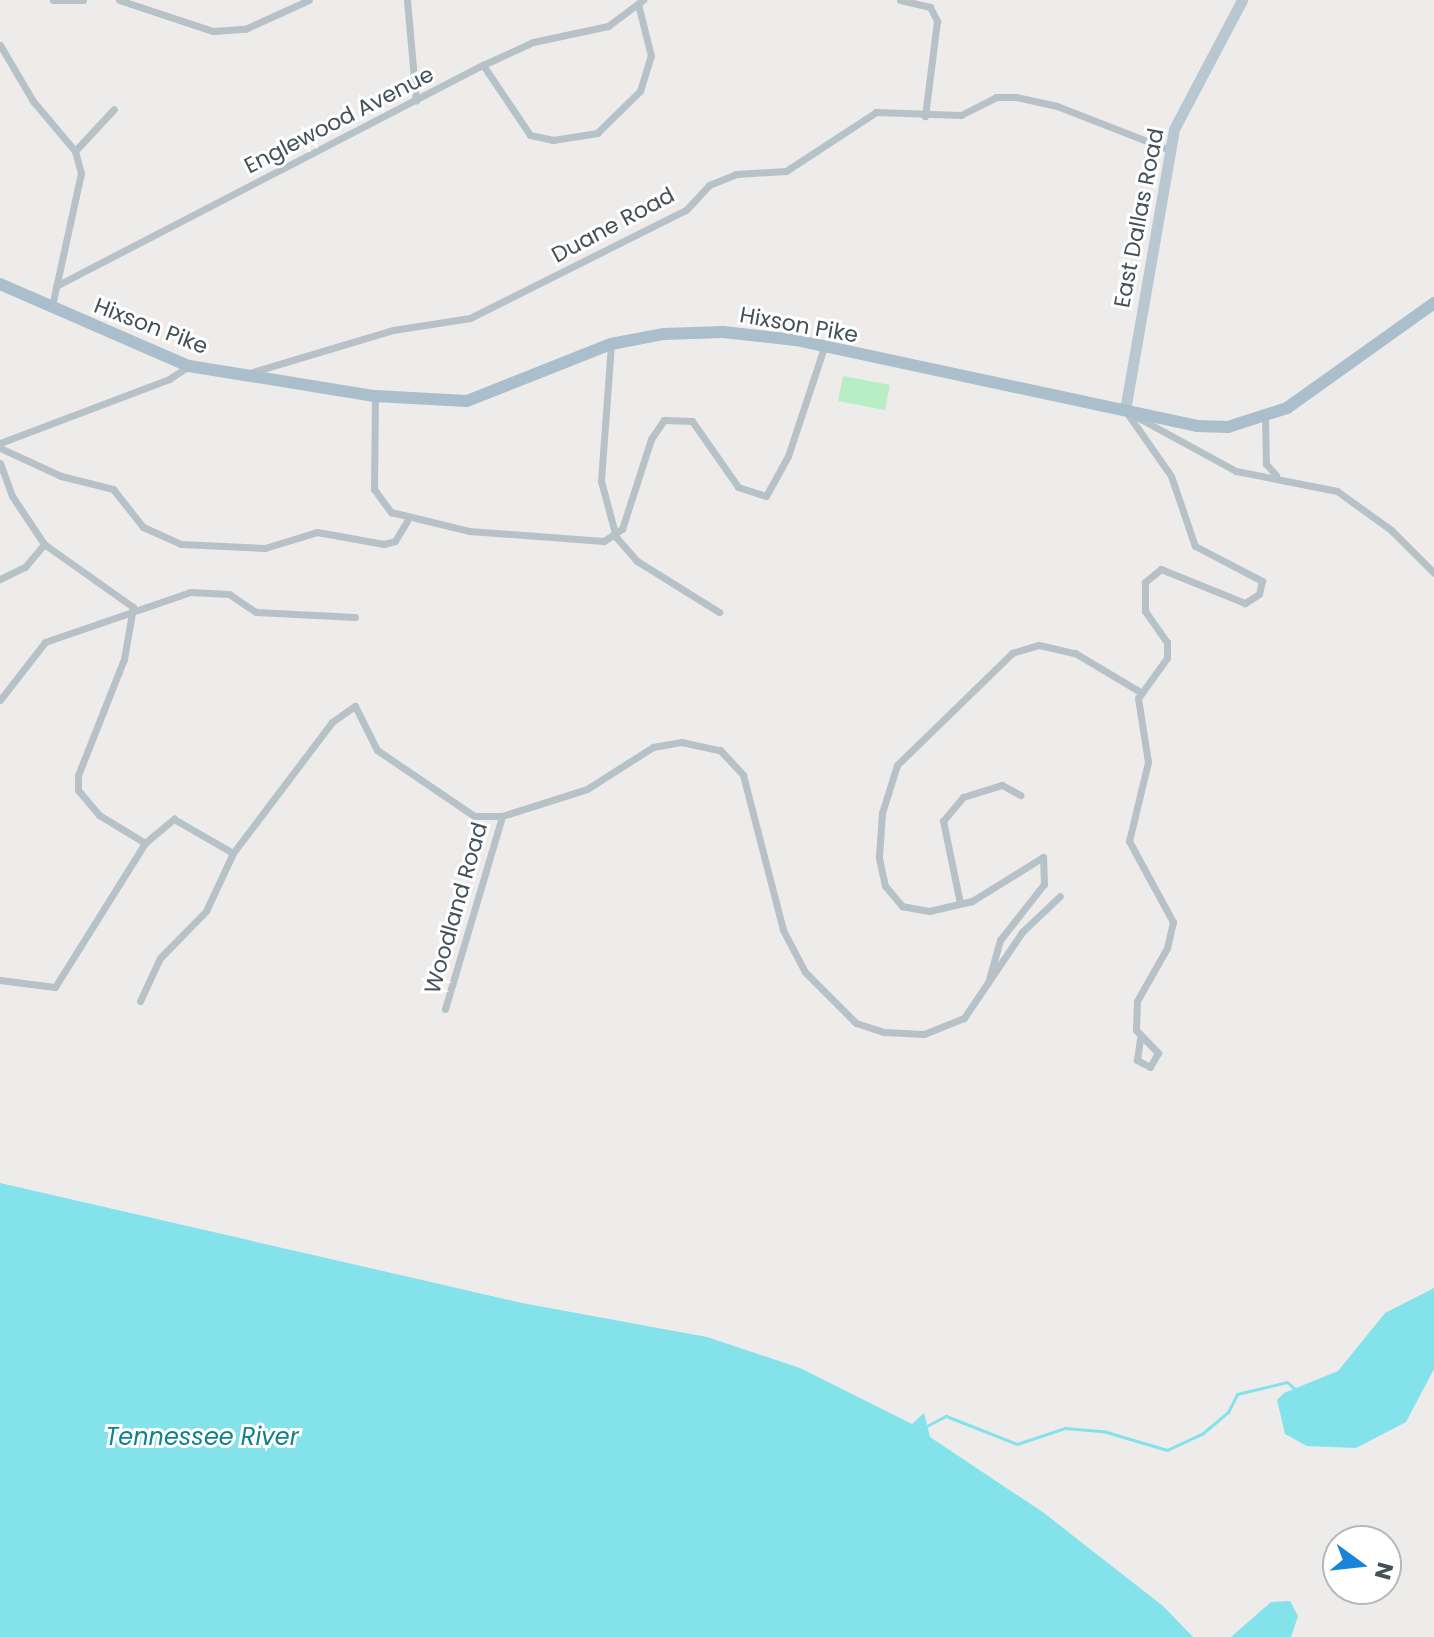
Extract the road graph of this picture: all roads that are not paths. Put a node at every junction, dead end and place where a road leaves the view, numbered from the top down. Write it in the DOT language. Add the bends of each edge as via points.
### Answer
graph roads {
  1 [pos="53,0"];
  2 [pos="83,0"];
  3 [pos="119,0"];
  4 [pos="309,0"];
  5 [pos="407,0"];
  6 [pos="900,0"];
  7 [pos="1242,0"];
  8 [pos="641,2"];
  9 [pos="0,45"];
  10 [pos="483,65"];
  11 [pos="416,101"];
  12 [pos="114,109"];
  13 [pos="925,116"];
  14 [pos="1170,150"];
  15 [pos="75,151"];
  16 [pos="0,284"];
  17 [pos="56,286"];
  18 [pos="1434,303"];
  19 [pos="52,306"];
  20 [pos="611,344"];
  21 [pos="824,347"];
  22 [pos="189,366"];
  23 [pos="240,376"];
  24 [pos="375,396"];
  25 [pos="1125,410"];
  26 [pos="1265,418"];
  27 [pos="0,446"];
  28 [pos="0,463"];
  29 [pos="1280,477"];
  30 [pos="407,521"];
  31 [pos="616,537"];
  32 [pos="44,544"];
  33 [pos="1434,573"];
  34 [pos="0,579"];
  35 [pos="133,607"];
  36 [pos="719,612"];
  37 [pos="355,617"];
  38 [pos="1142,693"];
  39 [pos="0,700"];
  40 [pos="1020,795"];
  41 [pos="502,816"];
  42 [pos="145,843"];
  43 [pos="233,853"];
  44 [pos="1060,896"];
  45 [pos="960,903"];
  46 [pos="0,980"];
  47 [pos="988,987"];
  48 [pos="140,1001"];
  49 [pos="445,1009"];
  50 [pos="1140,1038"];
  1 -- 2 [label="street"];
  3 -- 4 [label="street" via="213,31 245,29"];
  5 -- 11 [label="street"];
  6 -- 13 [label="street" via="930,7 937,21"];
  7 -- 14 [label="street, East Dallas Road" via="1174,129"];
  8 -- 10 [label="street, Englewood Avenue" via="608,26 533,42"];
  8 -- 10 [label="street" via="650,38 643,83 628,109 597,133 553,140 530,135"];
  9 -- 15 [label="street" via="33,101"];
  10 -- 11 [label="street, Englewood Avenue"];
  11 -- 17 [label="street, Englewood Avenue"];
  12 -- 15 [label="street"];
  13 -- 14 [label="street, Duane Road" via="961,115 996,97 1016,97 1057,106"];
  13 -- 23 [label="street, Duane Road" via="876,112 786,171 736,174 709,185 686,210 470,318 393,330"];
  14 -- 25 [label="street, East Dallas Road"];
  15 -- 17 [label="street" via="81,173"];
  16 -- 19 [label="main road, Hixson Pike"];
  17 -- 19 [label="street"];
  18 -- 26 [label="main road, Hixson Pike" via="1287,408"];
  19 -- 22 [label="main road, Hixson Pike"];
  20 -- 21 [label="main road, Hixson Pike" via="664,334 723,332"];
  20 -- 24 [label="main road, Hixson Pike" via="467,401"];
  20 -- 31 [label="street" via="601,481"];
  21 -- 25 [label="main road, Hixson Pike"];
  21 -- 31 [label="street" via="788,456 766,496 738,487 692,421 664,420"];
  22 -- 23 [label="main road, Hixson Pike"];
  22 -- 27 [label="street" via="169,379"];
  23 -- 24 [label="main road, Hixson Pike"];
  24 -- 30 [label="street" via="374,489 384,506"];
  25 -- 26 [label="main road, Hixson Pike" via="1197,426 1228,427"];
  25 -- 29 [label="street" via="1213,461"];
  25 -- 38 [label="street" via="1171,476 1195,546 1262,581 1259,594 1245,603 1172,572 1151,572 1142,596 1167,642 1167,658"];
  26 -- 29 [label="street" via="1266,464"];
  27 -- 30 [label="street" via="61,476 113,489 143,527 181,544 265,548 317,532 384,544 395,541"];
  28 -- 32 [label="street" via="12,496"];
  29 -- 33 [label="street" via="1337,491"];
  30 -- 31 [label="street" via="499,535"];
  31 -- 36 [label="street" via="637,561"];
  32 -- 34 [label="street" via="25,567"];
  32 -- 35 [label="street"];
  35 -- 37 [label="street" via="211,589 256,612"];
  35 -- 39 [label="street" via="45,642"];
  35 -- 42 [label="street" via="124,659 78,775 78,790 99,815"];
  38 -- 45 [label="street" via="1075,653 1039,645 1012,653 897,765 882,813 879,857 885,886 902,906 929,911"];
  38 -- 50 [label="street" via="1138,698 1148,762 1129,841 1173,922 1167,948 1137,1001"];
  40 -- 45 [label="street" via="1002,785 963,797 943,821"];
  41 -- 43 [label="street" via="461,811 377,750 355,706 332,722"];
  41 -- 47 [label="street" via="587,789 653,747 710,744 743,775 783,930 805,972 856,1023 907,1036 938,1031 964,1018"];
  41 -- 49 [label="street, Woodland Road"];
  42 -- 43 [label="street" via="174,819"];
  42 -- 46 [label="street" via="55,987"];
  43 -- 48 [label="street" via="206,911 160,958"];
  44 -- 47 [label="street" via="1022,932"];
  45 -- 47 [label="street" via="1043,857 1044,884 1000,940"];
}
